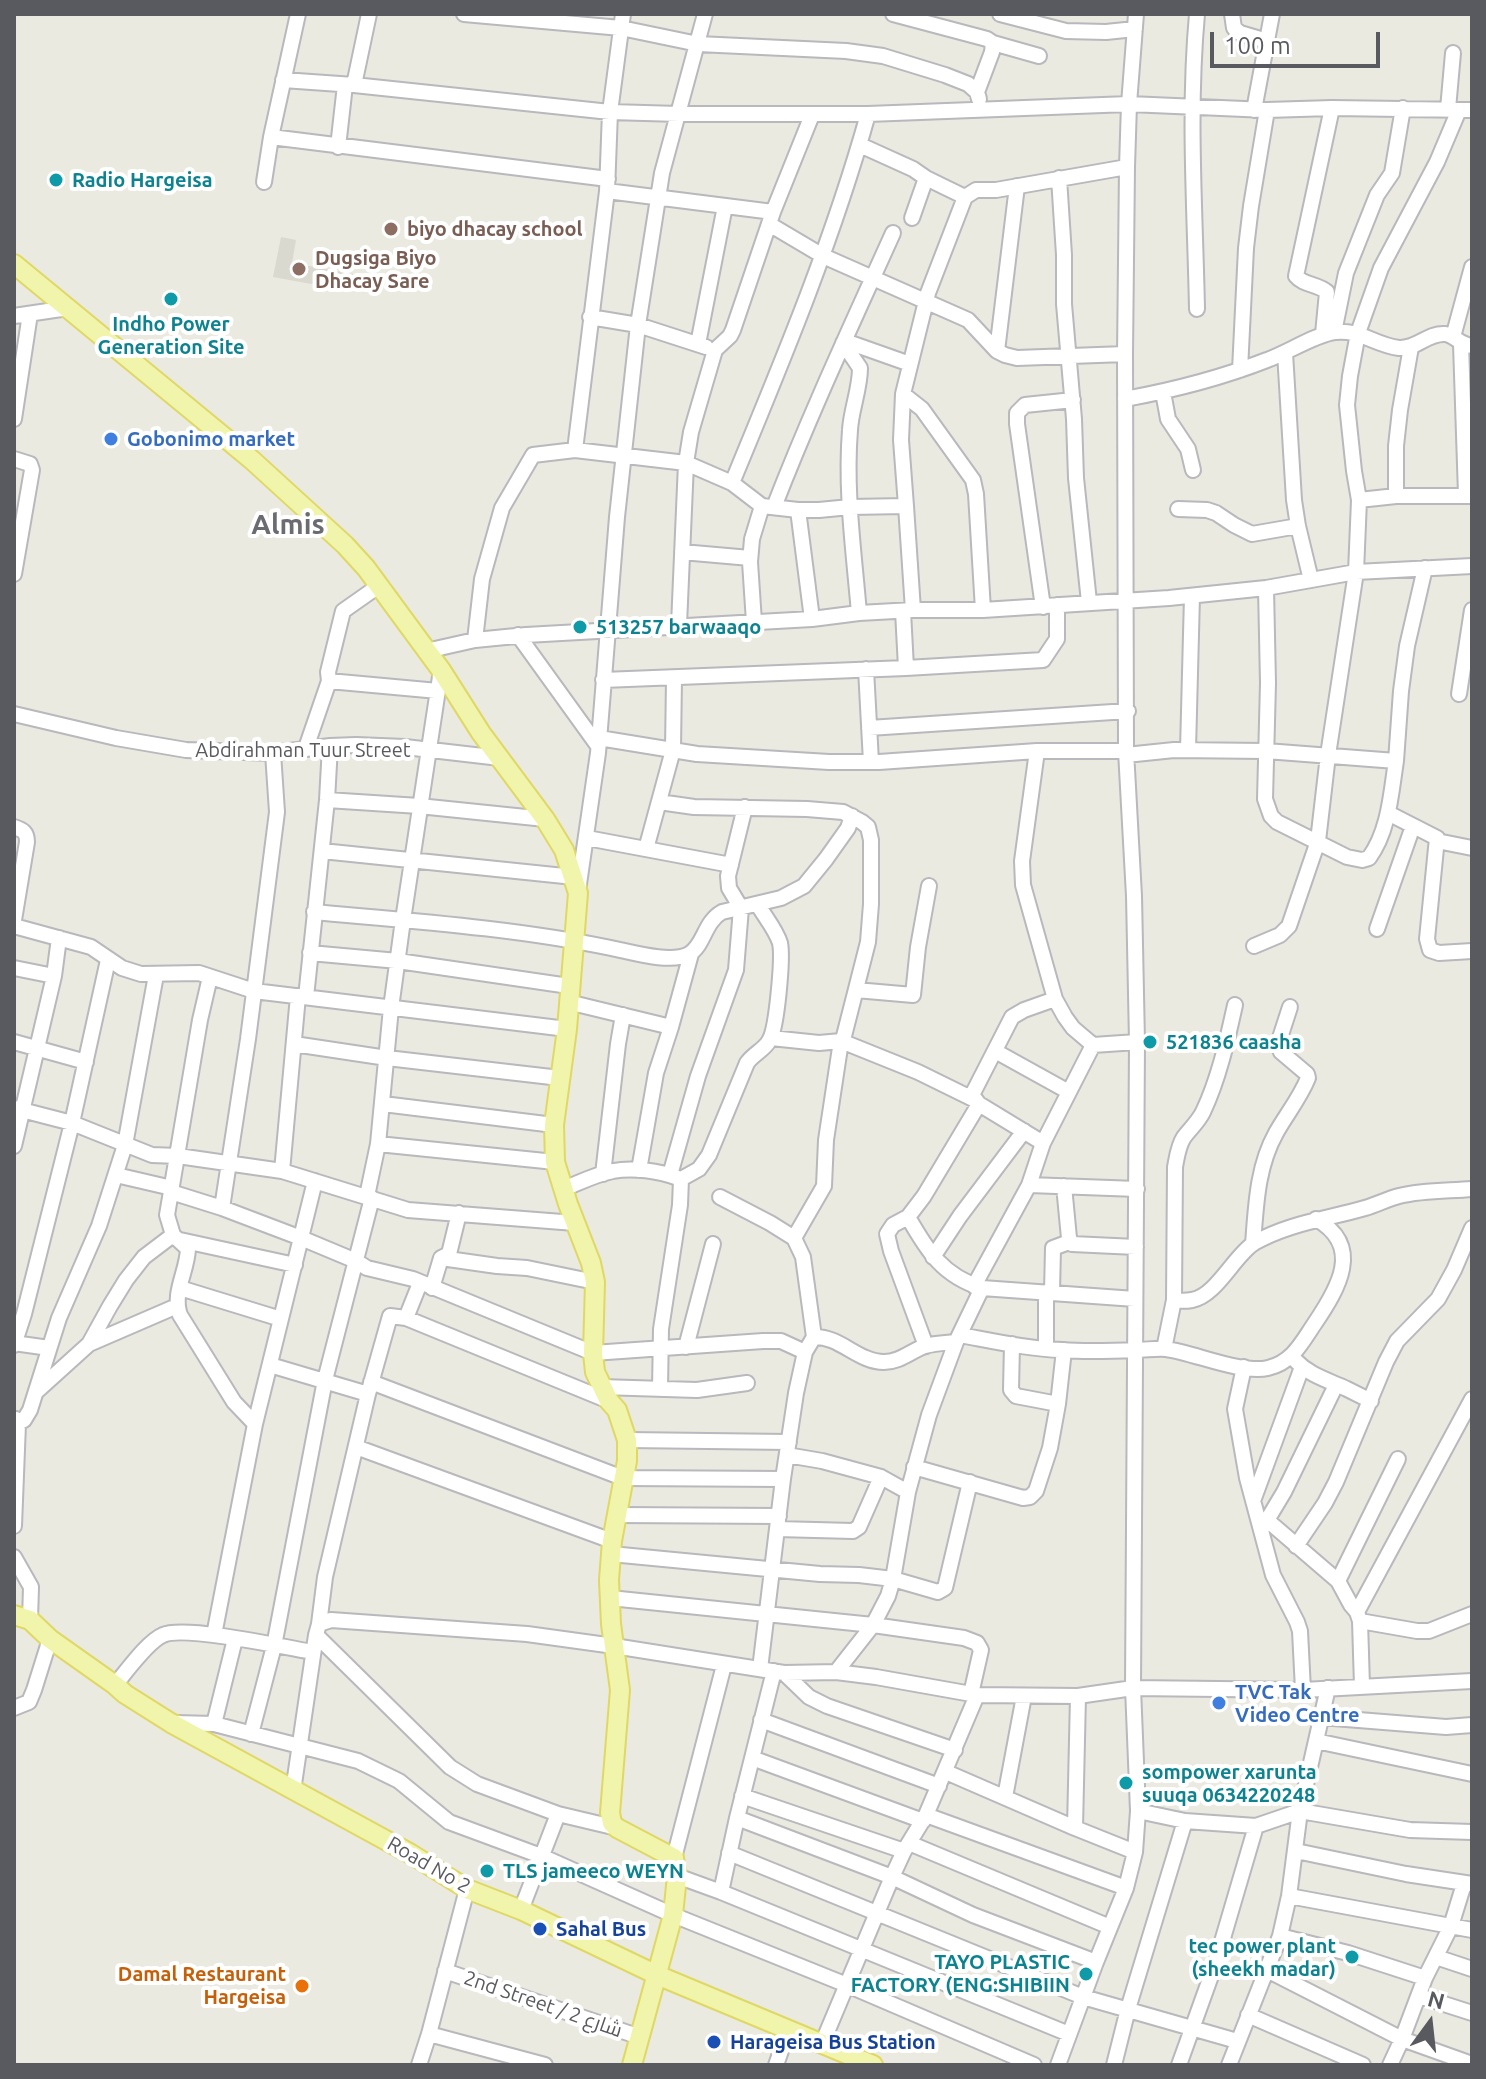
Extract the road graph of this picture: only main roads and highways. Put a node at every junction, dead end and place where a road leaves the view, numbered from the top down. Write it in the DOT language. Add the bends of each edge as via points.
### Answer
graph roads {
  1 [pos="14,264"];
  2 [pos="22,1617"];
  3 [pos="657,1975"];
  4 [pos="632,2065"];
  5 [pos="873,2065"];
  1 -- 3 [label="main road" via="252,460 345,545 380,585 564,850 576,885 555,1162 595,1282 595,1372 627,1440 612,1548 610,1598 620,1690 610,1813 617,1828 676,1867 673,1915"];
  2 -- 3 [label="main road, Road No 2" via="171,1723 467,1889"];
  3 -- 4 [label="main road"];
  3 -- 5 [label="main road, Road No 2"];
}
